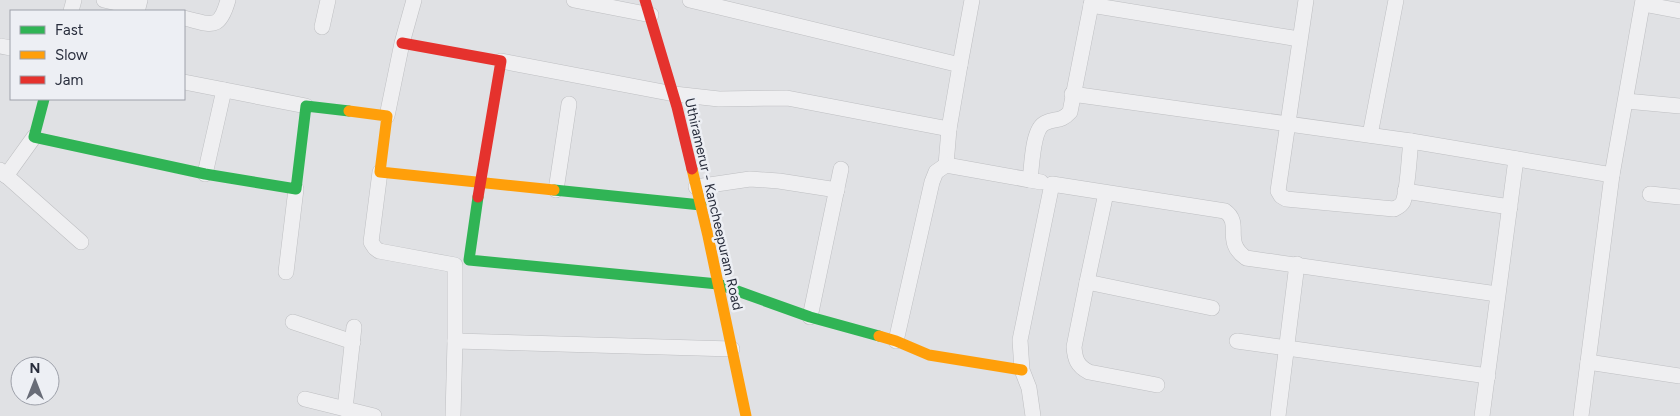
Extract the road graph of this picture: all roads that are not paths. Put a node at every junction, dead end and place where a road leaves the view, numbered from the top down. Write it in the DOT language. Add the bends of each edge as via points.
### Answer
graph roads {
  1 [pos="104,0"];
  2 [pos="228,0"];
  3 [pos="328,0"];
  4 [pos="414,0"];
  5 [pos="574,0"];
  6 [pos="645,0"];
  7 [pos="690,0"];
  8 [pos="972,0"];
  9 [pos="1306,0"];
  10 [pos="1396,0"];
  11 [pos="1092,2"];
  12 [pos="1643,2"];
  13 [pos="143,7"];
  14 [pos="1680,10"];
  15 [pos="651,15"];
  16 [pos="185,18"];
  17 [pos="322,27"];
  18 [pos="1299,39"];
  19 [pos="402,43"];
  20 [pos="501,61"];
  21 [pos="960,65"];
  22 [pos="185,82"];
  23 [pos="224,90"];
  24 [pos="674,94"];
  25 [pos="1072,94"];
  26 [pos="44,100"];
  27 [pos="1626,101"];
  28 [pos="569,104"];
  29 [pos="306,106"];
  30 [pos="1680,106"];
  31 [pos="388,116"];
  32 [pos="1288,125"];
  33 [pos="949,129"];
  34 [pos="1370,135"];
  35 [pos="34,137"];
  36 [pos="1411,141"];
  37 [pos="1516,159"];
  38 [pos="946,165"];
  39 [pos="841,170"];
  40 [pos="380,172"];
  41 [pos="3,173"];
  42 [pos="205,174"];
  43 [pos="1612,175"];
  44 [pos="1030,180"];
  45 [pos="480,183"];
  46 [pos="1052,184"];
  47 [pos="696,187"];
  48 [pos="296,189"];
  49 [pos="556,190"];
  50 [pos="836,190"];
  51 [pos="1405,191"];
  52 [pos="1106,193"];
  53 [pos="1650,194"];
  54 [pos="1680,197"];
  55 [pos="701,205"];
  56 [pos="1510,207"];
  57 [pos="81,242"];
  58 [pos="462,263"];
  59 [pos="1296,264"];
  60 [pos="286,272"];
  61 [pos="1087,282"];
  62 [pos="718,284"];
  63 [pos="1498,294"];
  64 [pos="1212,308"];
  65 [pos="810,317"];
  66 [pos="293,322"];
  67 [pos="354,326"];
  68 [pos="455,341"];
  69 [pos="896,341"];
  70 [pos="1237,341"];
  71 [pos="353,342"];
  72 [pos="731,345"];
  73 [pos="1286,348"];
  74 [pos="1588,362"];
  75 [pos="1022,370"];
  76 [pos="1488,376"];
  77 [pos="1680,376"];
  78 [pos="1157,385"];
  79 [pos="305,398"];
  80 [pos="345,409"];
  81 [pos="1033,415"];
  82 [pos="374,416"];
  83 [pos="453,416"];
  84 [pos="746,416"];
  85 [pos="1278,416"];
  86 [pos="1482,416"];
  87 [pos="1581,416"];
  1 -- 13 [label="street"];
  2 -- 16 [label="street" via="224,15 218,21 210,23"];
  3 -- 17 [label="street"];
  4 -- 19 [label="street"];
  5 -- 15 [label="street"];
  6 -- 15 [label="street, Uthiramerur - Kancheepuram Road"];
  7 -- 21 [label="street"];
  8 -- 21 [label="street"];
  9 -- 18 [label="street"];
  10 -- 34 [label="street"];
  11 -- 18 [label="street"];
  11 -- 25 [label="street"];
  12 -- 14 [label="street"];
  12 -- 27 [label="street"];
  15 -- 24 [label="street, Uthiramerur - Kancheepuram Road"];
  18 -- 32 [label="street"];
  19 -- 20 [label="street"];
  19 -- 31 [label="street"];
  20 -- 24 [label="street"];
  20 -- 45 [label="street"];
  21 -- 33 [label="street"];
  22 -- 23 [label="street"];
  23 -- 29 [label="street"];
  23 -- 42 [label="street"];
  24 -- 33 [label="street" via="719,99 787,98"];
  24 -- 47 [label="street, Uthiramerur - Kancheepuram Road"];
  25 -- 32 [label="street"];
  25 -- 44 [label="street" via="1070,112 1064,118 1044,123 1038,130"];
  26 -- 35 [label="street"];
  27 -- 30 [label="street"];
  27 -- 43 [label="street"];
  28 -- 49 [label="street"];
  29 -- 31 [label="street"];
  29 -- 48 [label="street"];
  31 -- 40 [label="street"];
  32 -- 34 [label="street"];
  32 -- 51 [label="street" via="1278,191 1286,199 1394,209 1403,202"];
  33 -- 38 [label="street"];
  34 -- 36 [label="street"];
  35 -- 41 [label="street"];
  35 -- 42 [label="street"];
  36 -- 37 [label="street"];
  36 -- 51 [label="street"];
  37 -- 43 [label="street"];
  37 -- 56 [label="street"];
  38 -- 44 [label="street"];
  38 -- 69 [label="street" via="936,172 932,182"];
  39 -- 50 [label="street"];
  40 -- 45 [label="street"];
  40 -- 58 [label="street" via="371,242 375,248"];
  41 -- 57 [label="street"];
  42 -- 48 [label="street"];
  43 -- 74 [label="street"];
  44 -- 46 [label="street"];
  45 -- 49 [label="street"];
  45 -- 58 [label="street"];
  46 -- 52 [label="street"];
  46 -- 75 [label="street" via="1020,340"];
  47 -- 50 [label="street" via="750,179"];
  47 -- 55 [label="street, Uthiramerur - Kancheepuram Road"];
  48 -- 60 [label="street"];
  49 -- 55 [label="street"];
  50 -- 65 [label="street"];
  51 -- 56 [label="street"];
  52 -- 59 [label="street" via="1225,211 1231,215 1233,241 1240,254 1246,258"];
  52 -- 61 [label="street"];
  53 -- 54 [label="street"];
  55 -- 62 [label="street, Uthiramerur - Kancheepuram Road"];
  56 -- 63 [label="street"];
  58 -- 62 [label="street"];
  58 -- 68 [label="street" via="455,293"];
  59 -- 63 [label="street"];
  59 -- 73 [label="street"];
  61 -- 64 [label="street"];
  61 -- 78 [label="street" via="1074,347 1077,364 1089,372"];
  62 -- 65 [label="street"];
  62 -- 72 [label="street, Uthiramerur - Kancheepuram Road"];
  63 -- 76 [label="street"];
  65 -- 69 [label="street"];
  66 -- 71 [label="street"];
  67 -- 71 [label="street"];
  68 -- 72 [label="street"];
  68 -- 83 [label="street"];
  69 -- 75 [label="street" via="929,355"];
  70 -- 73 [label="street"];
  71 -- 80 [label="street"];
  72 -- 84 [label="street, Uthiramerur - Kancheepuram Road"];
  73 -- 76 [label="street"];
  73 -- 85 [label="street"];
  74 -- 77 [label="street"];
  74 -- 87 [label="street"];
  75 -- 81 [label="street" via="1029,388"];
  76 -- 86 [label="street"];
  79 -- 80 [label="street"];
  80 -- 82 [label="street"];
}
